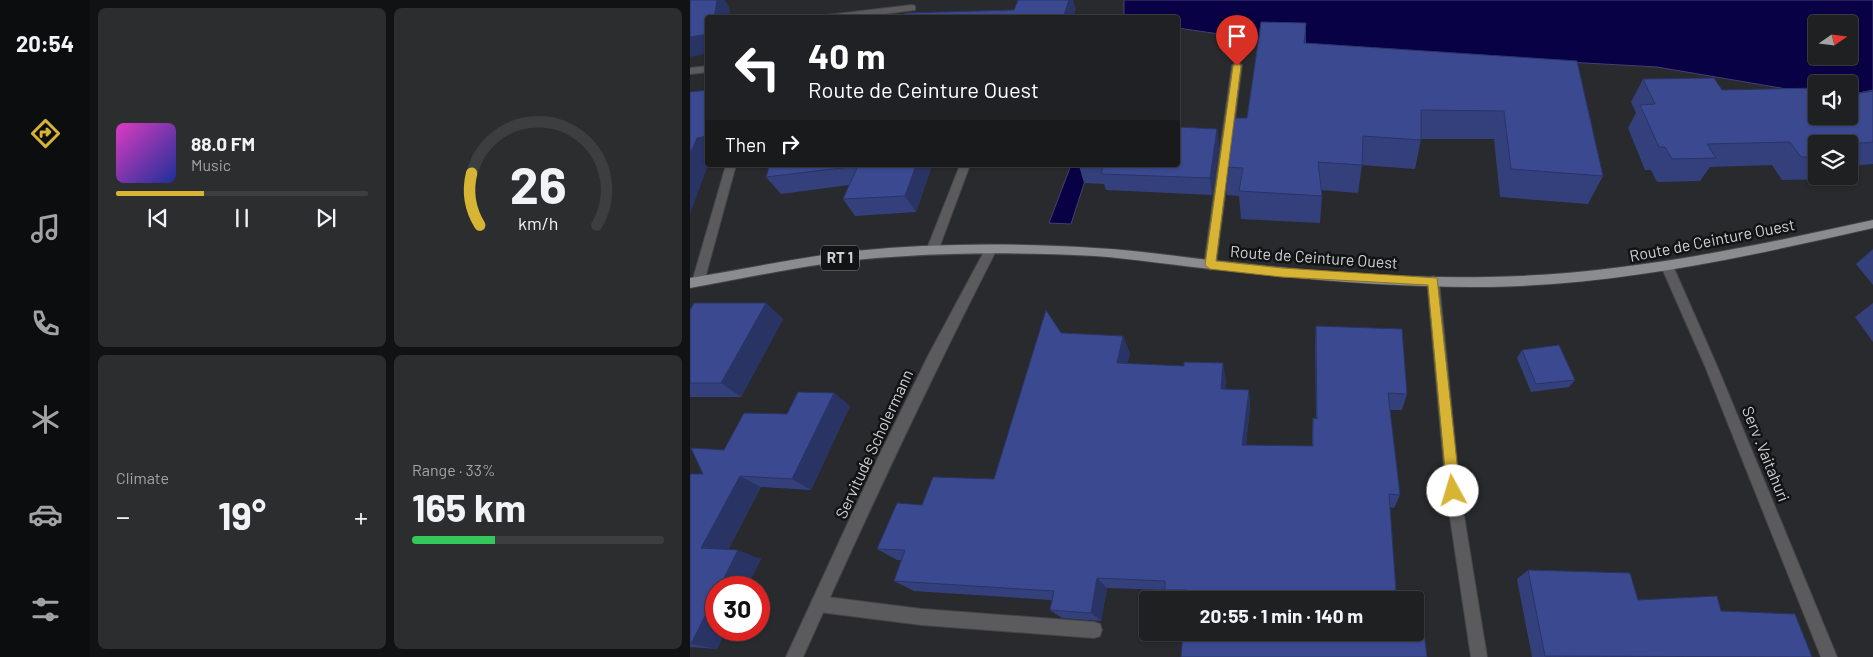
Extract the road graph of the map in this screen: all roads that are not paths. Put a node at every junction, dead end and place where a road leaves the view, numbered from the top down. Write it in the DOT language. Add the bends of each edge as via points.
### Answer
graph roads {
  1 [pos="912,8"];
  2 [pos="852,15"];
  3 [pos="1237,66"];
  4 [pos="705,70"];
  5 [pos="690,72"];
  6 [pos="730,167"];
  7 [pos="964,167"];
  8 [pos="1873,224"];
  9 [pos="992,249"];
  10 [pos="932,250"];
  11 [pos="1210,265"];
  12 [pos="1667,266"];
  13 [pos="1433,281"];
  14 [pos="694,282"];
  15 [pos="819,604"];
  16 [pos="1094,630"];
  17 [pos="794,657"];
  18 [pos="1479,657"];
  19 [pos="1829,657"];
  1 -- 2 [label="street"];
  3 -- 11 [label="street"];
  4 -- 5 [label="street"];
  6 -- 14 [label="street"];
  7 -- 10 [label="street"];
  8 -- 12 [label="main road, Route de Ceinture Ouest / RT 1"];
  9 -- 10 [label="main road, Route de Ceinture Ouest / RT 1"];
  9 -- 11 [label="main road, Route de Ceinture Ouest / RT 1" via="1098,252"];
  9 -- 15 [label="street, Servitude Scholermann" via="886,456"];
  10 -- 14 [label="main road, Route de Ceinture Ouest / RT 1" via="822,260"];
  11 -- 13 [label="main road, Route de Ceinture Ouest / RT 1"];
  12 -- 13 [label="main road, Route de Ceinture Ouest / RT 1" via="1548,280"];
  12 -- 19 [label="street, Serv .Vaitahuri"];
  13 -- 18 [label="street" via="1453,491"];
  15 -- 16 [label="street" via="922,617"];
  15 -- 17 [label="street, Servitude Scholermann"];
}
